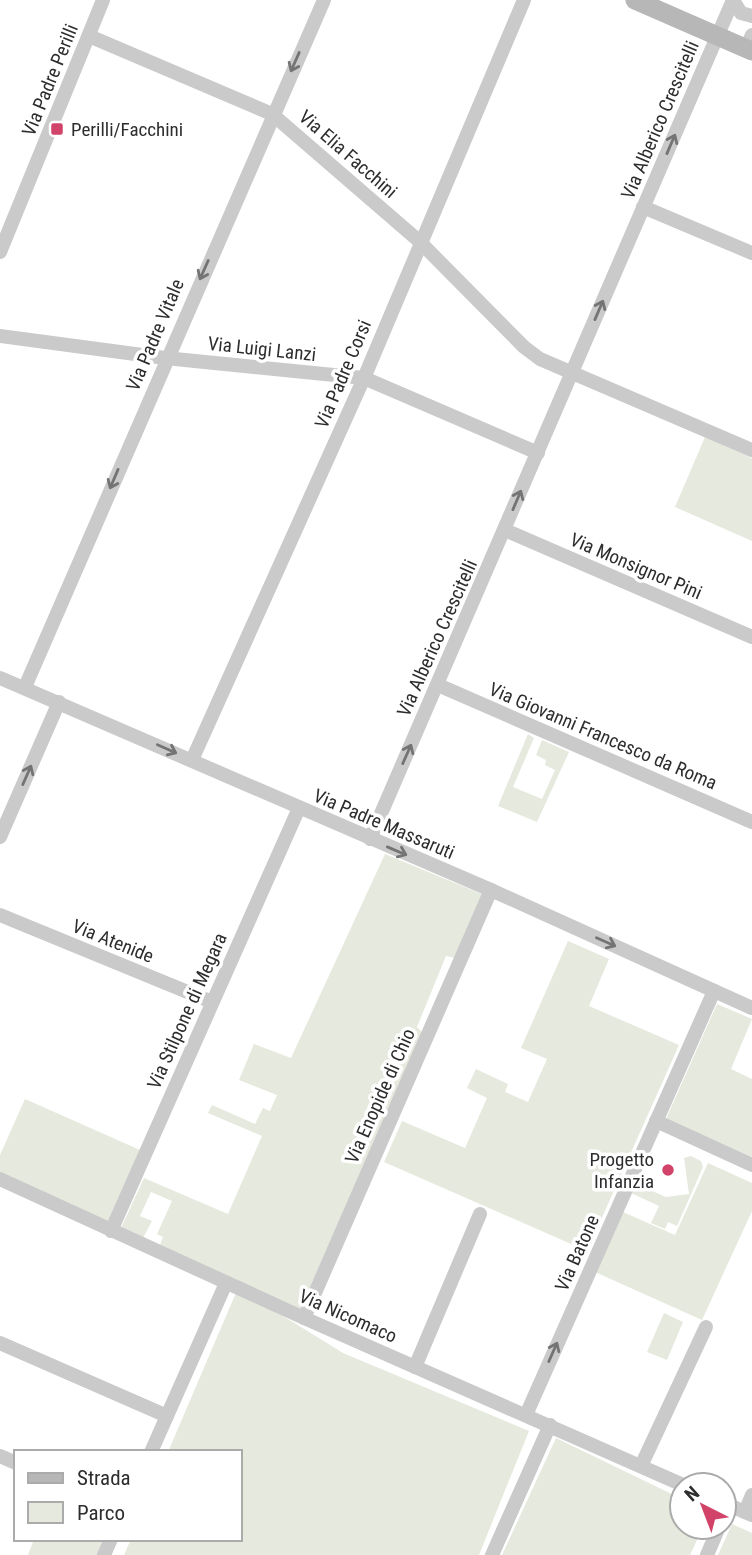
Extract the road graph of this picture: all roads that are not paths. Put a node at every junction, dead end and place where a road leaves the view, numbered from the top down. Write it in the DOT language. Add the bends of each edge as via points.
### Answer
graph roads {
  1 [pos="103,0"];
  2 [pos="324,0"];
  3 [pos="524,0"];
  4 [pos="635,0"];
  5 [pos="733,0"];
  6 [pos="752,16"];
  7 [pos="89,36"];
  8 [pos="717,36"];
  9 [pos="750,45"];
  10 [pos="272,114"];
  11 [pos="643,207"];
  12 [pos="419,241"];
  13 [pos="0,253"];
  14 [pos="752,253"];
  15 [pos="0,336"];
  16 [pos="165,358"];
  17 [pos="572,373"];
  18 [pos="364,378"];
  19 [pos="752,450"];
  20 [pos="538,453"];
  21 [pos="505,530"];
  22 [pos="752,637"];
  23 [pos="0,678"];
  24 [pos="438,685"];
  25 [pos="24,687"];
  26 [pos="60,702"];
  27 [pos="192,760"];
  28 [pos="299,808"];
  29 [pos="752,822"];
  30 [pos="0,837"];
  31 [pos="370,839"];
  32 [pos="491,890"];
  33 [pos="0,915"];
  34 [pos="715,991"];
  35 [pos="212,1002"];
  36 [pos="752,1008"];
  37 [pos="656,1121"];
  38 [pos="752,1165"];
  39 [pos="0,1178"];
  40 [pos="480,1214"];
  41 [pos="111,1231"];
  42 [pos="226,1283"];
  43 [pos="304,1318"];
  44 [pos="706,1327"];
  45 [pos="0,1343"];
  46 [pos="415,1367"];
  47 [pos="526,1415"];
  48 [pos="167,1416"];
  49 [pos="550,1426"];
  50 [pos="152,1450"];
  51 [pos="641,1466"];
  52 [pos="668,1478"];
  53 [pos="752,1495"];
  54 [pos="748,1514"];
  55 [pos="492,1555"];
  1 -- 7 [label="street, Via Padre Perilli"];
  2 -- 10 [label="street, Via Padre Vitale, one-way"];
  3 -- 12 [label="street, Via Padre Corsi"];
  4 -- 8 [label="street"];
  5 -- 6 [label="street" via="741,13"];
  5 -- 8 [label="street, Via Alberico Crescitelli"];
  7 -- 10 [label="street, Via Elia Facchini"];
  7 -- 13 [label="street, Via Padre Perilli"];
  8 -- 9 [label="street"];
  11 -- 8 [label="street, Via Alberico Crescitelli, one-way"];
  10 -- 12 [label="street, Via Elia Facchini"];
  10 -- 16 [label="street, Via Padre Vitale, one-way"];
  11 -- 14 [label="street"];
  17 -- 11 [label="street, Via Alberico Crescitelli, one-way"];
  12 -- 17 [label="street, Via Elia Facchini" via="524,347"];
  12 -- 18 [label="street, Via Padre Corsi"];
  15 -- 16 [label="street, Via Luigi Lanzi"];
  16 -- 18 [label="street, Via Luigi Lanzi"];
  16 -- 25 [label="street, Via Padre Vitale, one-way"];
  17 -- 19 [label="street, Via Elia Facchini"];
  17 -- 20 [label="street, Via Alberico Crescitelli"];
  18 -- 20 [label="street, Via Luigi Lanzi"];
  18 -- 27 [label="street, Via Padre Corsi"];
  21 -- 20 [label="street, Via Alberico Crescitelli, one-way"];
  21 -- 22 [label="street, Via Monsignor Pini"];
  21 -- 24 [label="street, Via Alberico Crescitelli"];
  23 -- 25 [label="street, Via Padre Massaruti"];
  24 -- 29 [label="street, Via Giovanni Francesco da Roma"];
  31 -- 24 [label="street, Via Alberico Crescitelli, one-way"];
  25 -- 26 [label="street, Via Padre Massaruti"];
  26 -- 27 [label="street, Via Padre Massaruti, one-way"];
  30 -- 26 [label="street, one-way"];
  27 -- 28 [label="street, Via Padre Massaruti"];
  28 -- 31 [label="street, Via Padre Massaruti"];
  28 -- 35 [label="street, Via Stilpone di Megara"];
  31 -- 32 [label="street, Via Padre Massaruti, one-way"];
  32 -- 34 [label="street, Via Padre Massaruti, one-way"];
  32 -- 43 [label="street, Via Enopide di Chio"];
  33 -- 35 [label="street, Via Atenide"];
  34 -- 36 [label="street, Via Padre Massaruti"];
  34 -- 37 [label="street, Via Batone"];
  35 -- 41 [label="street, Via Stilpone di Megara"];
  37 -- 38 [label="street"];
  47 -- 37 [label="street, Via Batone, one-way"];
  39 -- 41 [label="street, Via Nicomaco"];
  40 -- 46 [label="street"];
  41 -- 42 [label="street, Via Nicomaco"];
  42 -- 43 [label="street, Via Nicomaco"];
  42 -- 48 [label="street"];
  43 -- 46 [label="street, Via Nicomaco"];
  44 -- 51 [label="street"];
  45 -- 48 [label="street"];
  46 -- 47 [label="street, Via Nicomaco"];
  47 -- 49 [label="street, Via Nicomaco"];
  48 -- 50 [label="street"];
  49 -- 51 [label="street, Via Nicomaco"];
  49 -- 55 [label="street"];
  51 -- 52 [label="street, Via Nicomaco"];
  53 -- 54 [label="street"];
}
